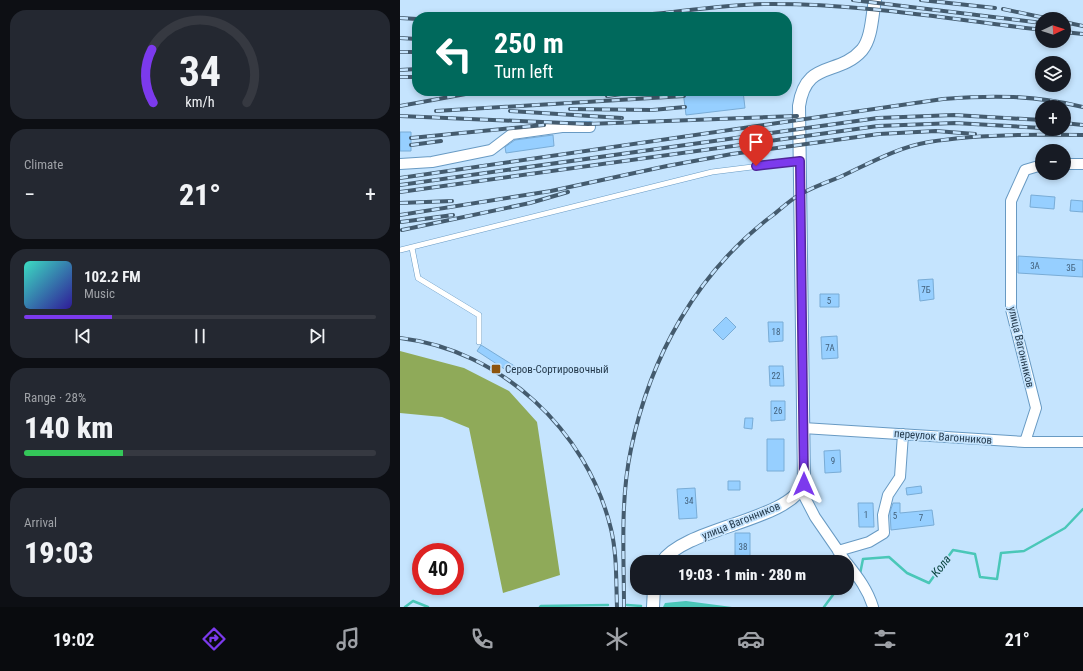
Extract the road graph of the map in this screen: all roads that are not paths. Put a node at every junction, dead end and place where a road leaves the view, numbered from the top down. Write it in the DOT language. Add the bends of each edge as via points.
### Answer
graph roads {
  1 [pos="875,0"];
  2 [pos="590,127"];
  3 [pos="800,161"];
  4 [pos="400,164"];
  5 [pos="1071,164"];
  6 [pos="1083,164"];
  7 [pos="1035,167"];
  8 [pos="412,248"];
  9 [pos="400,250"];
  10 [pos="479,342"];
  11 [pos="803,428"];
  12 [pos="903,434"];
  13 [pos="1025,442"];
  14 [pos="1083,442"];
  15 [pos="801,490"];
  16 [pos="838,551"];
  17 [pos="666,555"];
  18 [pos="841,555"];
  19 [pos="854,571"];
  20 [pos="654,595"];
  21 [pos="653,607"];
  22 [pos="873,607"];
  1 -- 3 [label="street" via="868,40 862,50 852,58 816,75 807,82 801,92"];
  2 -- 4 [label="street" via="562,127 512,134 491,150 432,162"];
  3 -- 8 [label="lane" via="712,172"];
  3 -- 11 [label="street"];
  5 -- 6 [label="street"];
  7 -- 13 [label="street, улица Вагонников" via="1025,170 1011,201 1011,309 1036,408"];
  8 -- 9 [label="lane"];
  8 -- 10 [label="lane" via="418,278 479,315"];
  11 -- 12 [label="street, переулок Вагонников"];
  11 -- 15 [label="street" via="804,484"];
  12 -- 13 [label="street, переулок Вагонников"];
  12 -- 16 [label="street" via="900,477 888,495 883,515 884,533 869,542"];
  13 -- 14 [label="street, переулок Вагонников"];
  15 -- 16 [label="street" via="815,517"];
  15 -- 17 [label="street, улица Вагонников" via="792,499 756,516 682,544"];
  16 -- 18 [label="street"];
  19 -- 22 [label="street" via="862,582"];
  20 -- 21 [label="street"];
}
